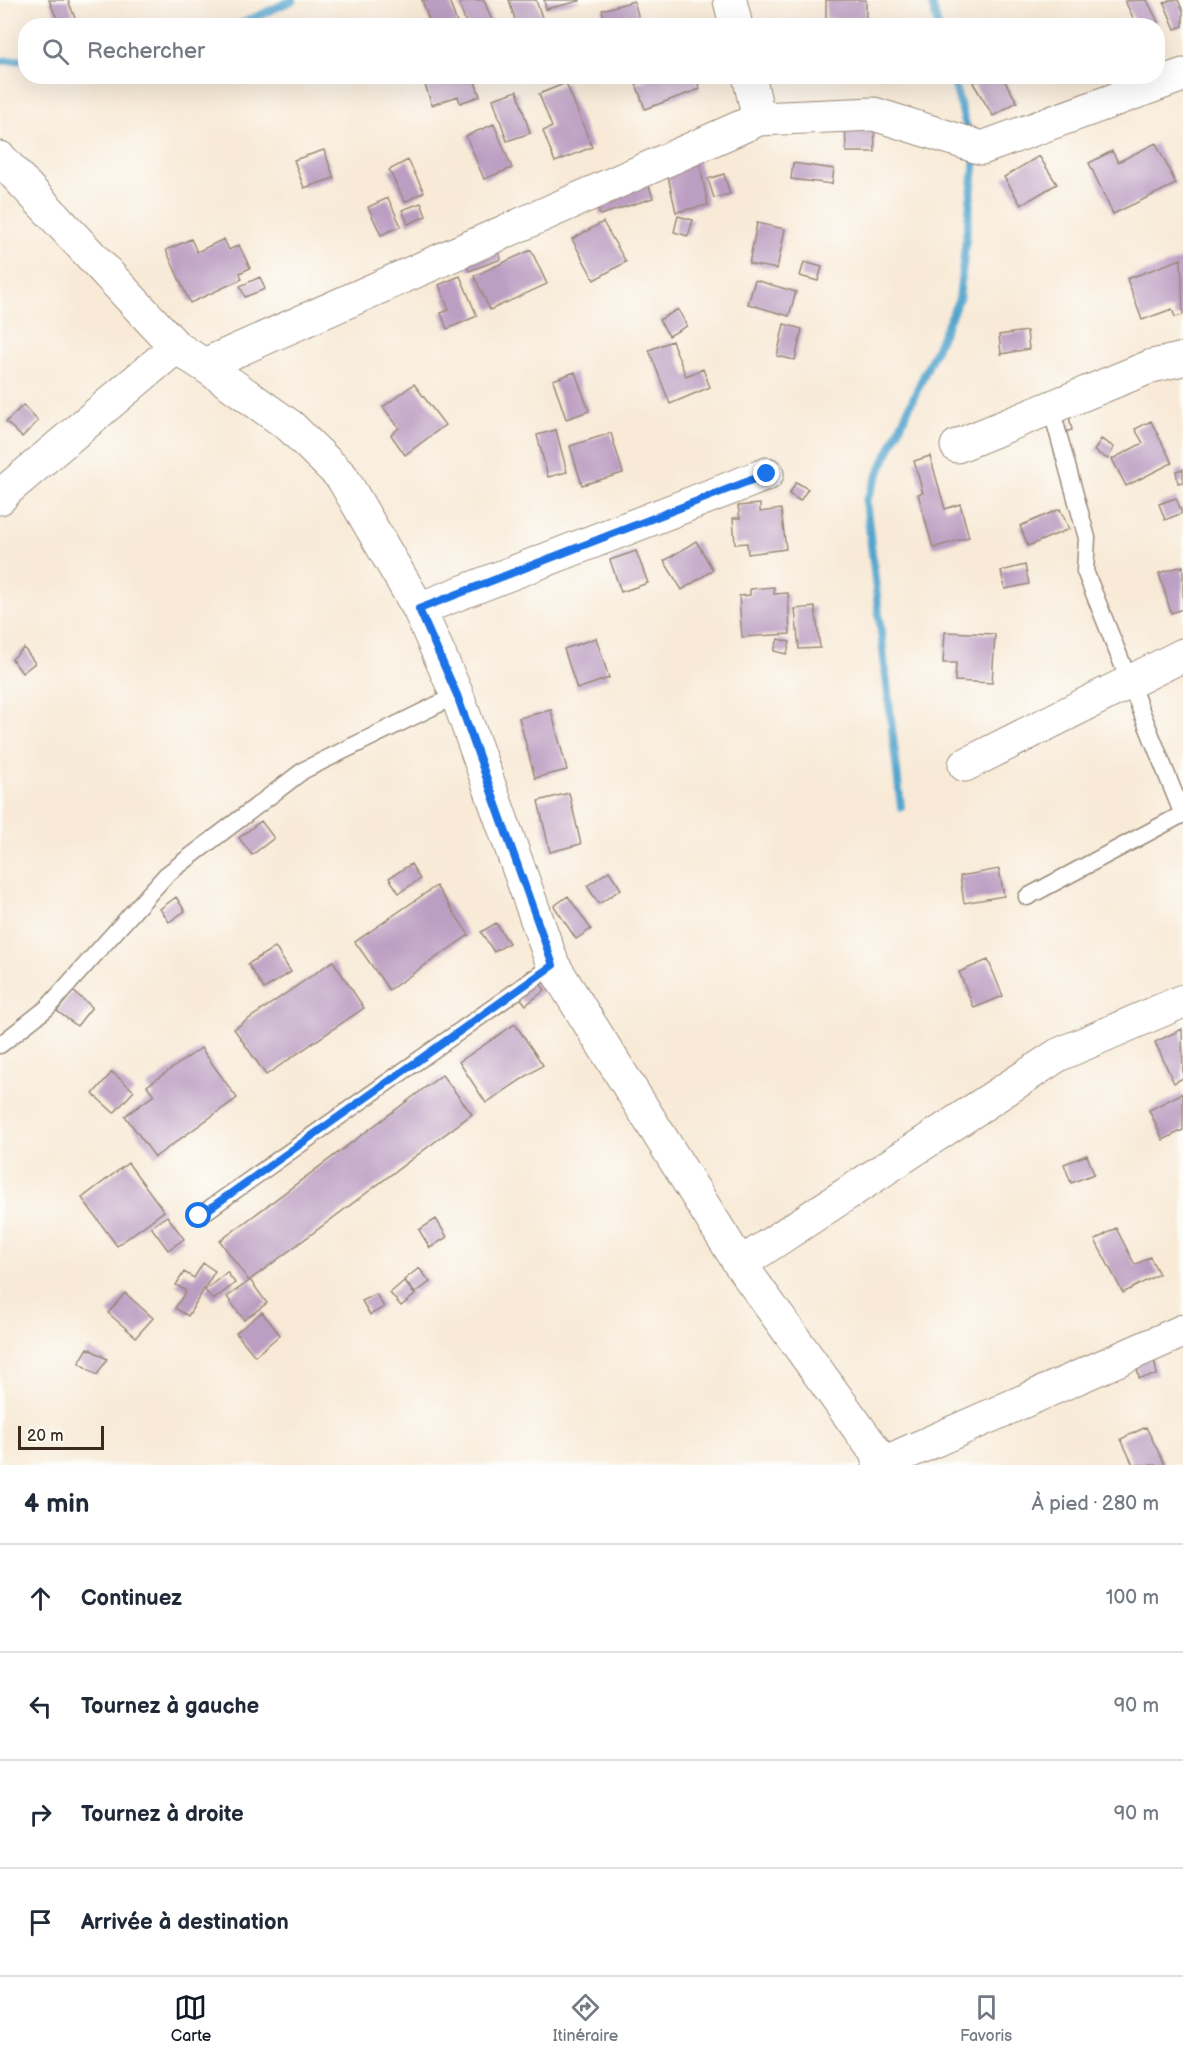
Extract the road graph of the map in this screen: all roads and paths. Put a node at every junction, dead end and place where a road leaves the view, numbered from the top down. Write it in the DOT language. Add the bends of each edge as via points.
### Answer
graph roads {
  1 [pos="730,0"];
  2 [pos="734,18"];
  3 [pos="1183,75"];
  4 [pos="1165,82"];
  5 [pos="751,84"];
  6 [pos="1158,84"];
  7 [pos="759,119"];
  8 [pos="0,158"];
  9 [pos="176,347"];
  10 [pos="1183,359"];
  11 [pos="204,365"];
  12 [pos="1051,408"];
  13 [pos="957,446"];
  14 [pos="767,474"];
  15 [pos="0,498"];
  16 [pos="419,609"];
  17 [pos="1183,655"];
  18 [pos="1130,682"];
  19 [pos="457,695"];
  20 [pos="965,765"];
  21 [pos="1183,815"];
  22 [pos="1027,897"];
  23 [pos="553,965"];
  24 [pos="1183,1001"];
  25 [pos="0,1045"];
  26 [pos="199,1216"];
  27 [pos="740,1264"];
  28 [pos="1183,1331"];
  29 [pos="883,1464"];
  1 -- 2 [label="street"];
  3 -- 4 [label="street"];
  5 -- 7 [label="street"];
  6 -- 7 [label="street" via="982,148 874,114"];
  7 -- 11 [label="street"];
  8 -- 9 [label="street"];
  9 -- 11 [label="street"];
  9 -- 15 [label="street"];
  10 -- 12 [label="street" via="1152,366"];
  11 -- 16 [label="street" via="290,426 342,477"];
  12 -- 13 [label="street"];
  12 -- 18 [label="lane" via="1087,538 1085,571"];
  14 -- 16 [label="street"];
  16 -- 19 [label="street"];
  17 -- 18 [label="street"];
  18 -- 20 [label="street"];
  18 -- 21 [label="lane"];
  19 -- 23 [label="street"];
  19 -- 25 [label="lane" via="304,770 166,875 47,1008"];
  21 -- 22 [label="lane"];
  23 -- 26 [label="lane"];
  23 -- 27 [label="street"];
  24 -- 27 [label="street" via="1058,1055"];
  27 -- 29 [label="street"];
  28 -- 29 [label="street"];
}
